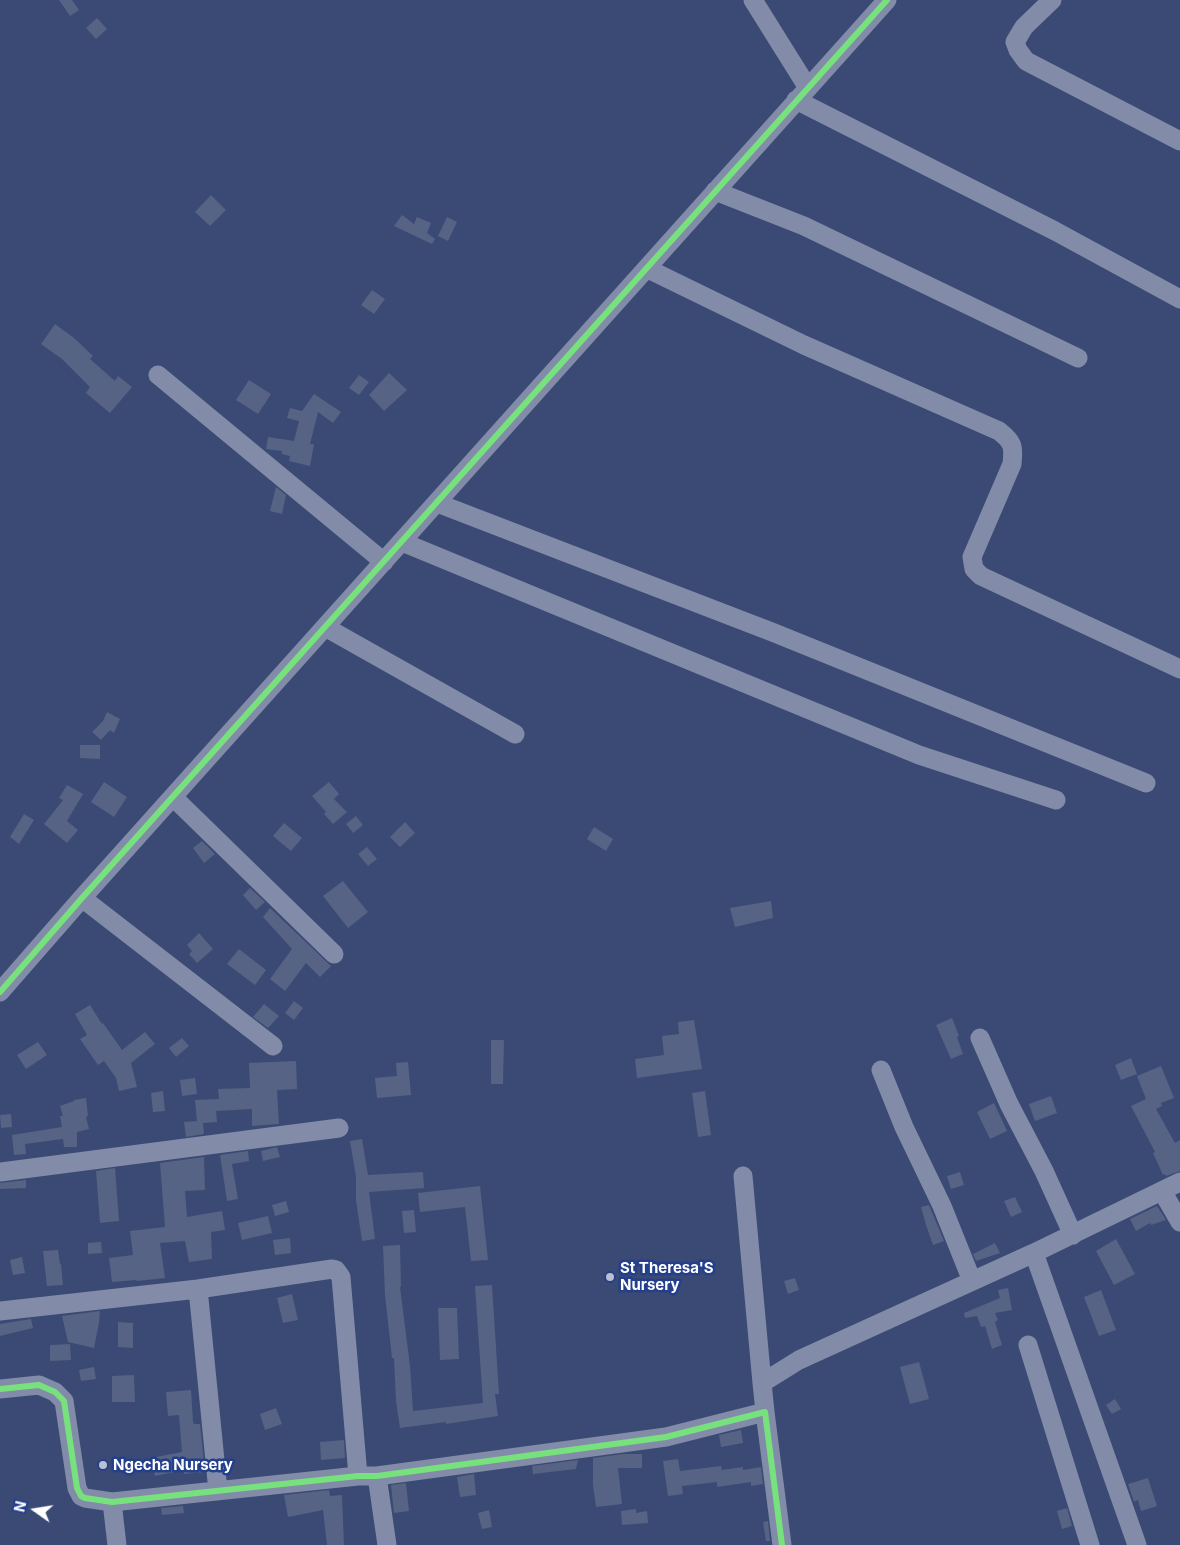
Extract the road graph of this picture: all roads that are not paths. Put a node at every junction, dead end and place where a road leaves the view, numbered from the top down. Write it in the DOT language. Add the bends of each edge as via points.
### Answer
graph roads {
  1 [pos="753,0"];
  2 [pos="887,0"];
  3 [pos="1052,0"];
  4 [pos="802,94"];
  5 [pos="1180,141"];
  6 [pos="715,191"];
  7 [pos="648,269"];
  8 [pos="1180,299"];
  9 [pos="1078,358"];
  10 [pos="158,375"];
  11 [pos="437,503"];
  12 [pos="402,542"];
  13 [pos="384,562"];
  14 [pos="325,627"];
  15 [pos="1180,669"];
  16 [pos="515,734"];
  17 [pos="1146,783"];
  18 [pos="173,797"];
  19 [pos="1056,800"];
  20 [pos="82,898"];
  21 [pos="334,954"];
  22 [pos="0,992"];
  23 [pos="980,1038"];
  24 [pos="273,1046"];
  25 [pos="881,1070"];
  26 [pos="339,1128"];
  27 [pos="0,1172"];
  28 [pos="743,1176"];
  29 [pos="1180,1182"];
  30 [pos="1162,1191"];
  31 [pos="1180,1222"];
  32 [pos="1073,1235"];
  33 [pos="1034,1253"];
  34 [pos="972,1281"];
  35 [pos="198,1288"];
  36 [pos="0,1311"];
  37 [pos="1028,1345"];
  38 [pos="762,1384"];
  39 [pos="0,1389"];
  40 [pos="765,1412"];
  41 [pos="358,1476"];
  42 [pos="377,1476"];
  43 [pos="218,1491"];
  44 [pos="112,1502"];
  45 [pos="117,1545"];
  46 [pos="387,1545"];
  47 [pos="782,1545"];
  48 [pos="1090,1545"];
  49 [pos="1137,1545"];
  1 -- 4 [label="street"];
  2 -- 4 [label="street"];
  3 -- 5 [label="street" via="1024,28 1015,42 1026,61"];
  4 -- 6 [label="street"];
  4 -- 8 [label="street"];
  6 -- 7 [label="street"];
  6 -- 9 [label="street" via="804,226"];
  7 -- 11 [label="street"];
  7 -- 15 [label="street" via="804,344 999,431 1010,440 1012,464 972,557 974,569 981,576"];
  10 -- 13 [label="street"];
  11 -- 12 [label="street"];
  11 -- 17 [label="street" via="772,632"];
  12 -- 13 [label="street"];
  12 -- 19 [label="street" via="918,755"];
  13 -- 14 [label="street"];
  14 -- 16 [label="street"];
  14 -- 18 [label="street"];
  18 -- 20 [label="street"];
  18 -- 21 [label="street"];
  20 -- 22 [label="street"];
  20 -- 24 [label="street"];
  23 -- 32 [label="street"];
  25 -- 34 [label="street"];
  26 -- 27 [label="street"];
  28 -- 38 [label="street"];
  29 -- 30 [label="street"];
  30 -- 31 [label="street"];
  30 -- 32 [label="street"];
  32 -- 33 [label="street"];
  33 -- 34 [label="street"];
  33 -- 49 [label="street"];
  34 -- 38 [label="street" via="799,1360"];
  35 -- 36 [label="street"];
  35 -- 41 [label="street" via="336,1270 341,1278"];
  35 -- 43 [label="street"];
  37 -- 48 [label="street"];
  38 -- 40 [label="street"];
  39 -- 44 [label="street" via="40,1386 55,1392 64,1401 77,1488 85,1498"];
  40 -- 42 [label="street" via="666,1437"];
  40 -- 47 [label="street"];
  41 -- 42 [label="street"];
  41 -- 43 [label="street"];
  42 -- 46 [label="street"];
  43 -- 44 [label="street"];
  44 -- 45 [label="street"];
}
